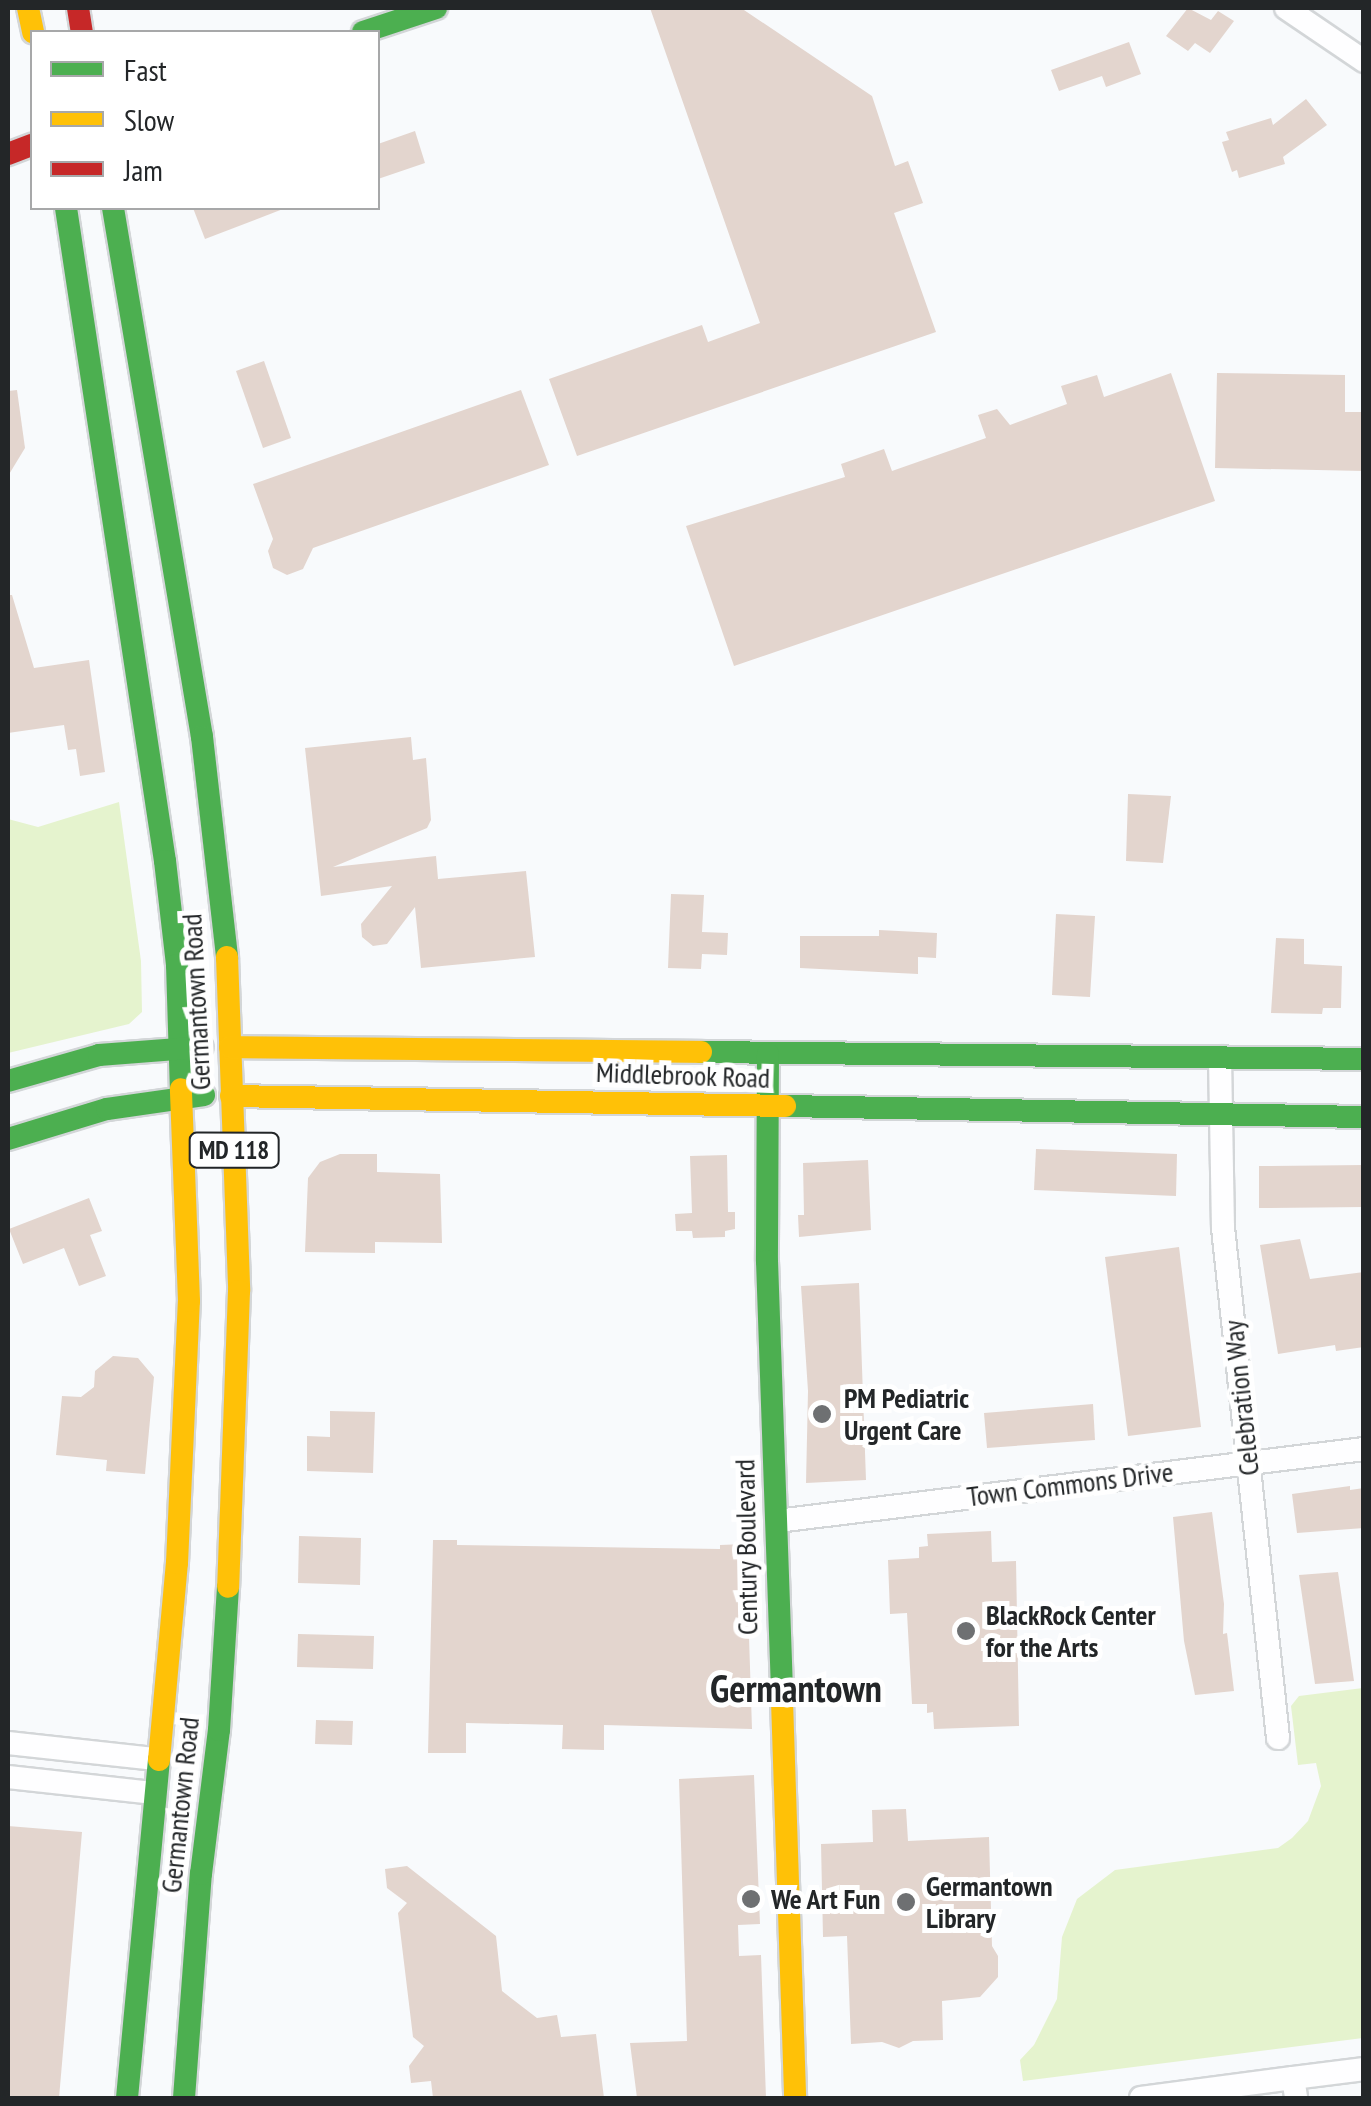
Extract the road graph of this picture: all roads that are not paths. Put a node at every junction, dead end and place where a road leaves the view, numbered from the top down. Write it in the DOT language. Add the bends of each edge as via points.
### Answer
graph roads {
  1 [pos="436,8"];
  2 [pos="1286,8"];
  3 [pos="369,30"];
  4 [pos="1364,60"];
  5 [pos="66,210"];
  6 [pos="113,210"];
  7 [pos="230,1046"];
  8 [pos="179,1047"];
  9 [pos="768,1054"];
  10 [pos="1220,1057"];
  11 [pos="1364,1059"];
  12 [pos="8,1081"];
  13 [pos="180,1094"];
  14 [pos="232,1096"];
  15 [pos="768,1108"];
  16 [pos="1221,1115"];
  17 [pos="1364,1117"];
  18 [pos="8,1139"];
  19 [pos="1364,1449"];
  20 [pos="1247,1462"];
  21 [pos="776,1520"];
  22 [pos="1278,1738"];
  23 [pos="8,1743"];
  24 [pos="156,1758"];
  25 [pos="8,1777"];
  26 [pos="152,1793"];
  27 [pos="1364,2069"];
  28 [pos="1294,2088"];
  29 [pos="127,2098"];
  30 [pos="184,2098"];
  31 [pos="795,2098"];
  32 [pos="1140,2098"];
  1 -- 3 [label="main road"];
  2 -- 4 [label="street"];
  5 -- 8 [label="main road, Germantown Road / MD 118" via="166,861"];
  6 -- 7 [label="main road, Germantown Road / MD 118" via="202,737"];
  7 -- 8 [label="main road, Middlebrook Road"];
  7 -- 9 [label="main road, Middlebrook Road"];
  7 -- 14 [label="main road, Germantown Road / MD 118"];
  8 -- 12 [label="main road, Middlebrook Road" via="99,1056"];
  8 -- 13 [label="main road, Germantown Road / MD 118"];
  9 -- 10 [label="main road, Middlebrook Road"];
  9 -- 15 [label="main road, Century Boulevard"];
  10 -- 11 [label="main road, Middlebrook Road"];
  10 -- 16 [label="street, Celebration Way"];
  13 -- 14 [label="main road, Middlebrook Road"];
  13 -- 18 [label="main road, Middlebrook Road"];
  13 -- 24 [label="main road, Germantown Road / MD 118" via="189,1301 177,1562"];
  14 -- 15 [label="main road, Middlebrook Road"];
  14 -- 30 [label="main road, Germantown Road / MD 118" via="239,1291 235,1465 219,1730"];
  15 -- 16 [label="main road, Middlebrook Road"];
  15 -- 21 [label="main road, Century Boulevard"];
  16 -- 17 [label="main road, Middlebrook Road"];
  16 -- 20 [label="street, Celebration Way" via="1223,1228"];
  19 -- 20 [label="street, Town Commons Drive"];
  20 -- 21 [label="street, Town Commons Drive"];
  20 -- 22 [label="street, Celebration Way"];
  21 -- 31 [label="main road, Century Boulevard"];
  23 -- 24 [label="street"];
  24 -- 26 [label="main road, Germantown Road / MD 118"];
  25 -- 26 [label="street"];
  26 -- 29 [label="main road, Germantown Road / MD 118"];
  27 -- 28 [label="street"];
  28 -- 32 [label="street"];
}
